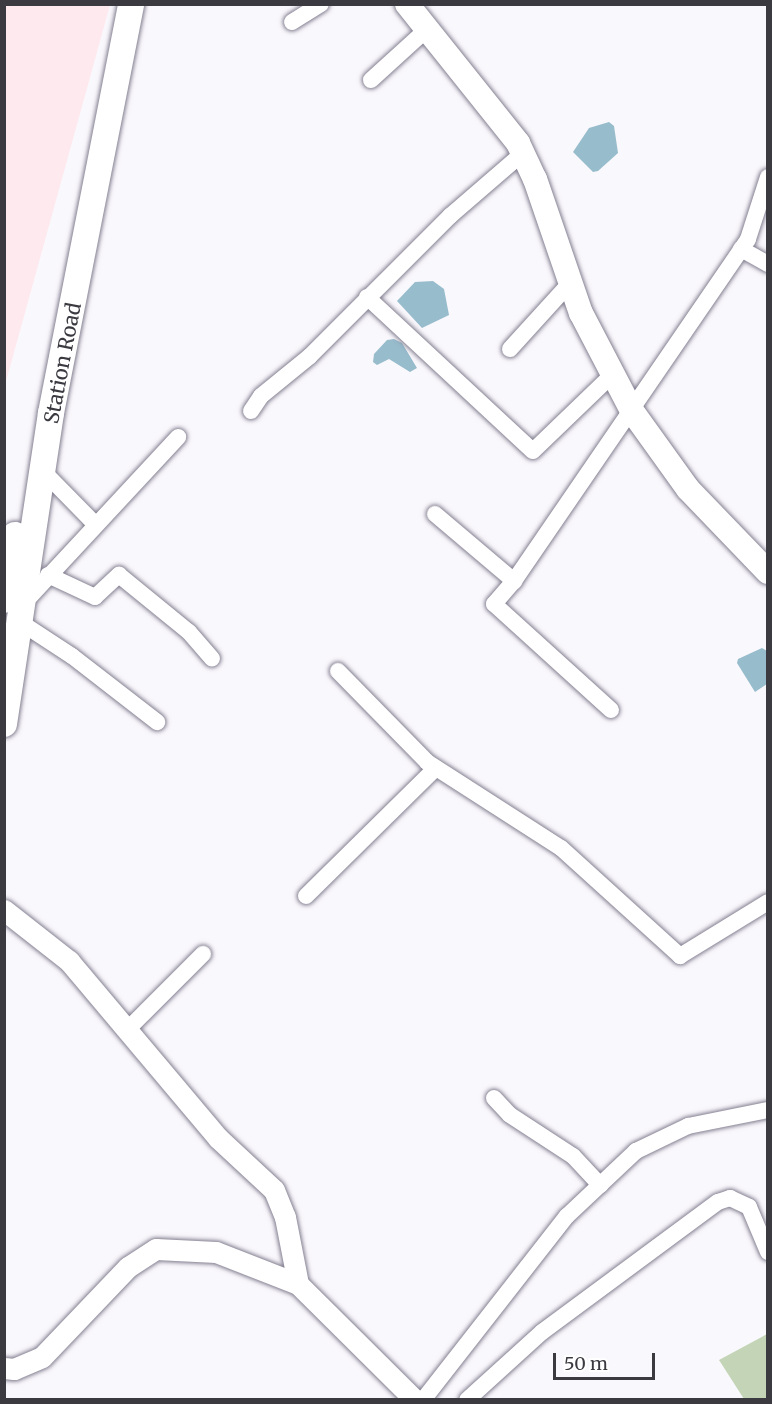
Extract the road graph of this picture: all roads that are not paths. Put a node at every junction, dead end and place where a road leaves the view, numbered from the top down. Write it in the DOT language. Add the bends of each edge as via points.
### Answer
graph roads {
  1 [pos="115,4"];
  2 [pos="131,4"];
  3 [pos="321,4"];
  4 [pos="407,4"];
  5 [pos="292,22"];
  6 [pos="427,29"];
  7 [pos="371,80"];
  8 [pos="523,153"];
  9 [pos="768,177"];
  10 [pos="741,249"];
  11 [pos="768,264"];
  12 [pos="571,282"];
  13 [pos="367,297"];
  14 [pos="510,349"];
  15 [pos="613,374"];
  16 [pos="251,411"];
  17 [pos="632,411"];
  18 [pos="178,437"];
  19 [pos="42,470"];
  20 [pos="435,514"];
  21 [pos="94,523"];
  22 [pos="768,572"];
  23 [pos="48,575"];
  24 [pos="514,580"];
  25 [pos="16,609"];
  26 [pos="212,658"];
  27 [pos="339,671"];
  28 [pos="611,710"];
  29 [pos="157,722"];
  30 [pos="4,724"];
  31 [pos="436,768"];
  32 [pos="306,896"];
  33 [pos="768,902"];
  34 [pos="4,910"];
  35 [pos="203,954"];
  36 [pos="126,1031"];
  37 [pos="494,1098"];
  38 [pos="768,1110"];
  39 [pos="600,1185"];
  40 [pos="768,1252"];
  41 [pos="298,1284"];
  42 [pos="4,1368"];
  43 [pos="415,1400"];
  44 [pos="423,1400"];
  45 [pos="466,1400"];
  1 -- 25 [label="main road, Station Road"];
  2 -- 19 [label="main road, Station Road"];
  3 -- 5 [label="street"];
  4 -- 6 [label="main road"];
  6 -- 7 [label="street"];
  6 -- 8 [label="main road"];
  8 -- 12 [label="main road"];
  8 -- 13 [label="street" via="490,179"];
  9 -- 10 [label="street"];
  10 -- 11 [label="street"];
  10 -- 17 [label="street"];
  12 -- 14 [label="street"];
  12 -- 15 [label="main road"];
  13 -- 15 [label="street" via="533,451"];
  13 -- 16 [label="street" via="310,356 261,396"];
  15 -- 17 [label="main road"];
  17 -- 22 [label="main road" via="688,489"];
  17 -- 24 [label="street"];
  18 -- 21 [label="street"];
  19 -- 21 [label="street"];
  19 -- 25 [label="main road, Station Road"];
  20 -- 24 [label="street"];
  21 -- 23 [label="street"];
  23 -- 25 [label="street"];
  23 -- 26 [label="street" via="95,597 119,575 189,632"];
  24 -- 28 [label="street" via="494,604"];
  25 -- 29 [label="street"];
  25 -- 30 [label="main road, Station Road"];
  27 -- 31 [label="street"];
  31 -- 32 [label="street"];
  31 -- 33 [label="street" via="561,848 680,956"];
  34 -- 36 [label="street" via="69,961"];
  35 -- 36 [label="street"];
  36 -- 41 [label="street" via="218,1138 274,1191 285,1217"];
  37 -- 39 [label="street" via="510,1116 573,1156"];
  38 -- 39 [label="street" via="688,1126 636,1151"];
  39 -- 44 [label="street" via="567,1216"];
  40 -- 45 [label="street" via="749,1207 740,1200 718,1202 542,1332"];
  41 -- 42 [label="street" via="216,1252 156,1248 128,1267 42,1357 14,1369"];
  41 -- 43 [label="street"];
}
